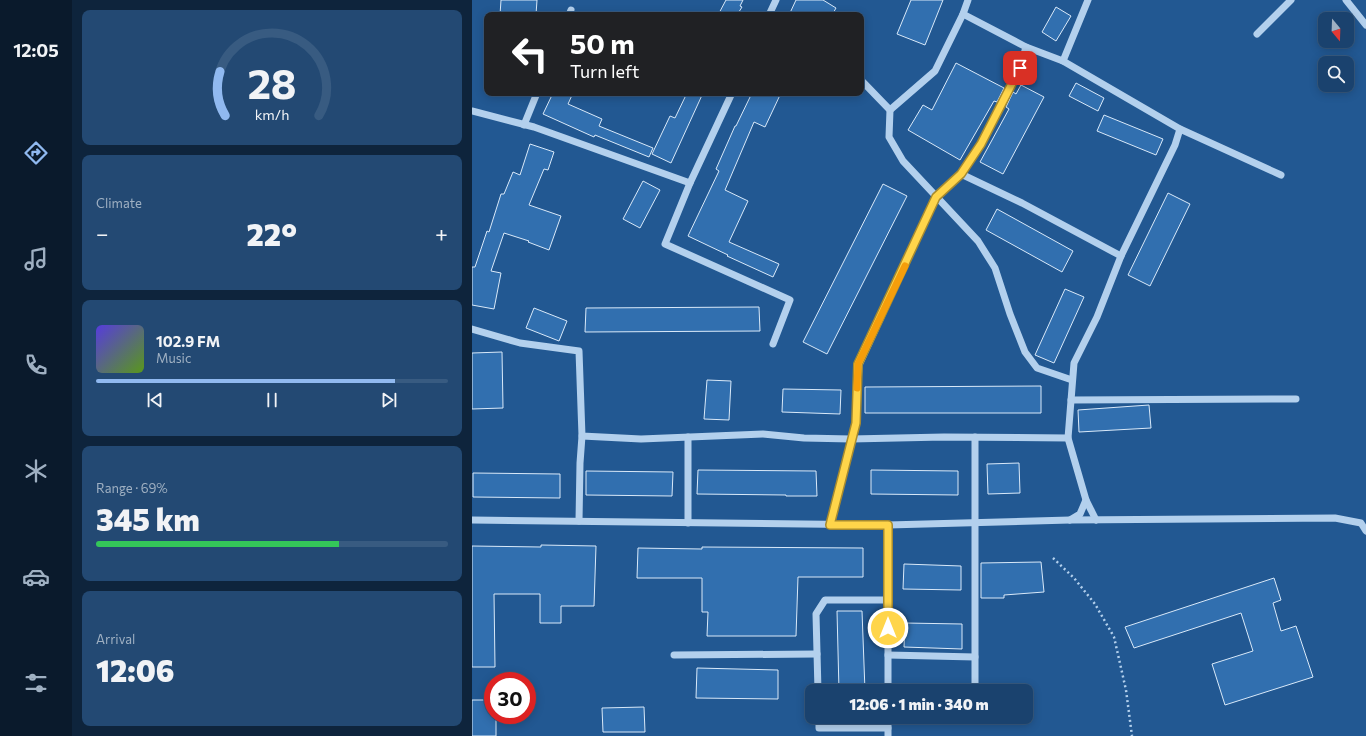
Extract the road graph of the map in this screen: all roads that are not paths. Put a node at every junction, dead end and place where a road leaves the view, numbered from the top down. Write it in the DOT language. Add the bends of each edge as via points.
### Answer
graph roads {
  1 [pos="776,0"];
  2 [pos="968,0"];
  3 [pos="1088,0"];
  4 [pos="1291,0"];
  5 [pos="1346,0"];
  6 [pos="770,12"];
  7 [pos="963,14"];
  8 [pos="1366,25"];
  9 [pos="1257,34"];
  10 [pos="1026,47"];
  11 [pos="1063,61"];
  12 [pos="864,83"];
  13 [pos="536,96"];
  14 [pos="731,96"];
  15 [pos="890,110"];
  16 [pos="472,111"];
  17 [pos="524,125"];
  18 [pos="1180,129"];
  19 [pos="961,174"];
  20 [pos="1281,175"];
  21 [pos="690,183"];
  22 [pos="936,197"];
  23 [pos="1121,256"];
  24 [pos="472,329"];
  25 [pos="773,344"];
  26 [pos="1072,380"];
  27 [pos="1296,399"];
  28 [pos="1071,400"];
  29 [pos="582,436"];
  30 [pos="688,437"];
  31 [pos="975,437"];
  32 [pos="1068,438"];
  33 [pos="852,439"];
  34 [pos="1086,500"];
  35 [pos="472,520"];
  36 [pos="1070,520"];
  37 [pos="1096,520"];
  38 [pos="579,521"];
  39 [pos="1364,521"];
  40 [pos="688,523"];
  41 [pos="975,523"];
  42 [pos="830,525"];
  43 [pos="888,525"];
  44 [pos="1366,531"];
  45 [pos="888,600"];
  46 [pos="817,654"];
  47 [pos="674,655"];
  48 [pos="888,655"];
  49 [pos="975,657"];
  50 [pos="818,684"];
  51 [pos="888,684"];
  52 [pos="975,684"];
  53 [pos="819,724"];
  54 [pos="819,728"];
  55 [pos="888,732"];
  56 [pos="819,736"];
  1 -- 6 [label="street"];
  2 -- 7 [label="street"];
  3 -- 11 [label="street"];
  4 -- 9 [label="street"];
  5 -- 8 [label="street"];
  7 -- 10 [label="street"];
  7 -- 15 [label="street" via="935,71"];
  10 -- 11 [label="street"];
  10 -- 19 [label="street" via="1020,68 981,144"];
  11 -- 18 [label="street"];
  12 -- 15 [label="street"];
  13 -- 17 [label="street"];
  14 -- 21 [label="street"];
  15 -- 22 [label="street" via="888,137 903,161"];
  16 -- 17 [label="street"];
  17 -- 21 [label="street"];
  18 -- 20 [label="street"];
  18 -- 23 [label="street" via="1175,145"];
  19 -- 22 [label="street"];
  19 -- 23 [label="street"];
  21 -- 25 [label="street" via="665,244 790,300"];
  22 -- 26 [label="street" via="978,241 995,268 1010,314 1029,358 1037,368"];
  22 -- 33 [label="street" via="858,364 856,423"];
  23 -- 26 [label="street" via="1097,317 1074,363"];
  24 -- 29 [label="street" via="520,343 578,351"];
  26 -- 28 [label="street"];
  27 -- 28 [label="street"];
  28 -- 32 [label="street"];
  29 -- 30 [label="street" via="641,439"];
  29 -- 38 [label="street"];
  30 -- 33 [label="street" via="763,434"];
  30 -- 40 [label="street"];
  31 -- 32 [label="street"];
  31 -- 33 [label="street"];
  31 -- 41 [label="street"];
  32 -- 34 [label="street"];
  33 -- 42 [label="street"];
  34 -- 36 [label="street" via="1080,514"];
  34 -- 37 [label="street"];
  35 -- 38 [label="street"];
  36 -- 37 [label="street"];
  36 -- 41 [label="street"];
  37 -- 39 [label="street" via="1335,518"];
  38 -- 40 [label="street"];
  39 -- 44 [label="street"];
  40 -- 42 [label="street"];
  41 -- 43 [label="street"];
  41 -- 49 [label="street"];
  42 -- 43 [label="street"];
  43 -- 45 [label="street"];
  45 -- 46 [label="street" via="824,600 816,614"];
  45 -- 48 [label="street"];
  46 -- 47 [label="street"];
  46 -- 50 [label="street"];
  48 -- 49 [label="street"];
  48 -- 51 [label="street"];
  49 -- 52 [label="street"];
  53 -- 54 [label="street"];
  54 -- 55 [label="street"];
  54 -- 56 [label="street"];
}
